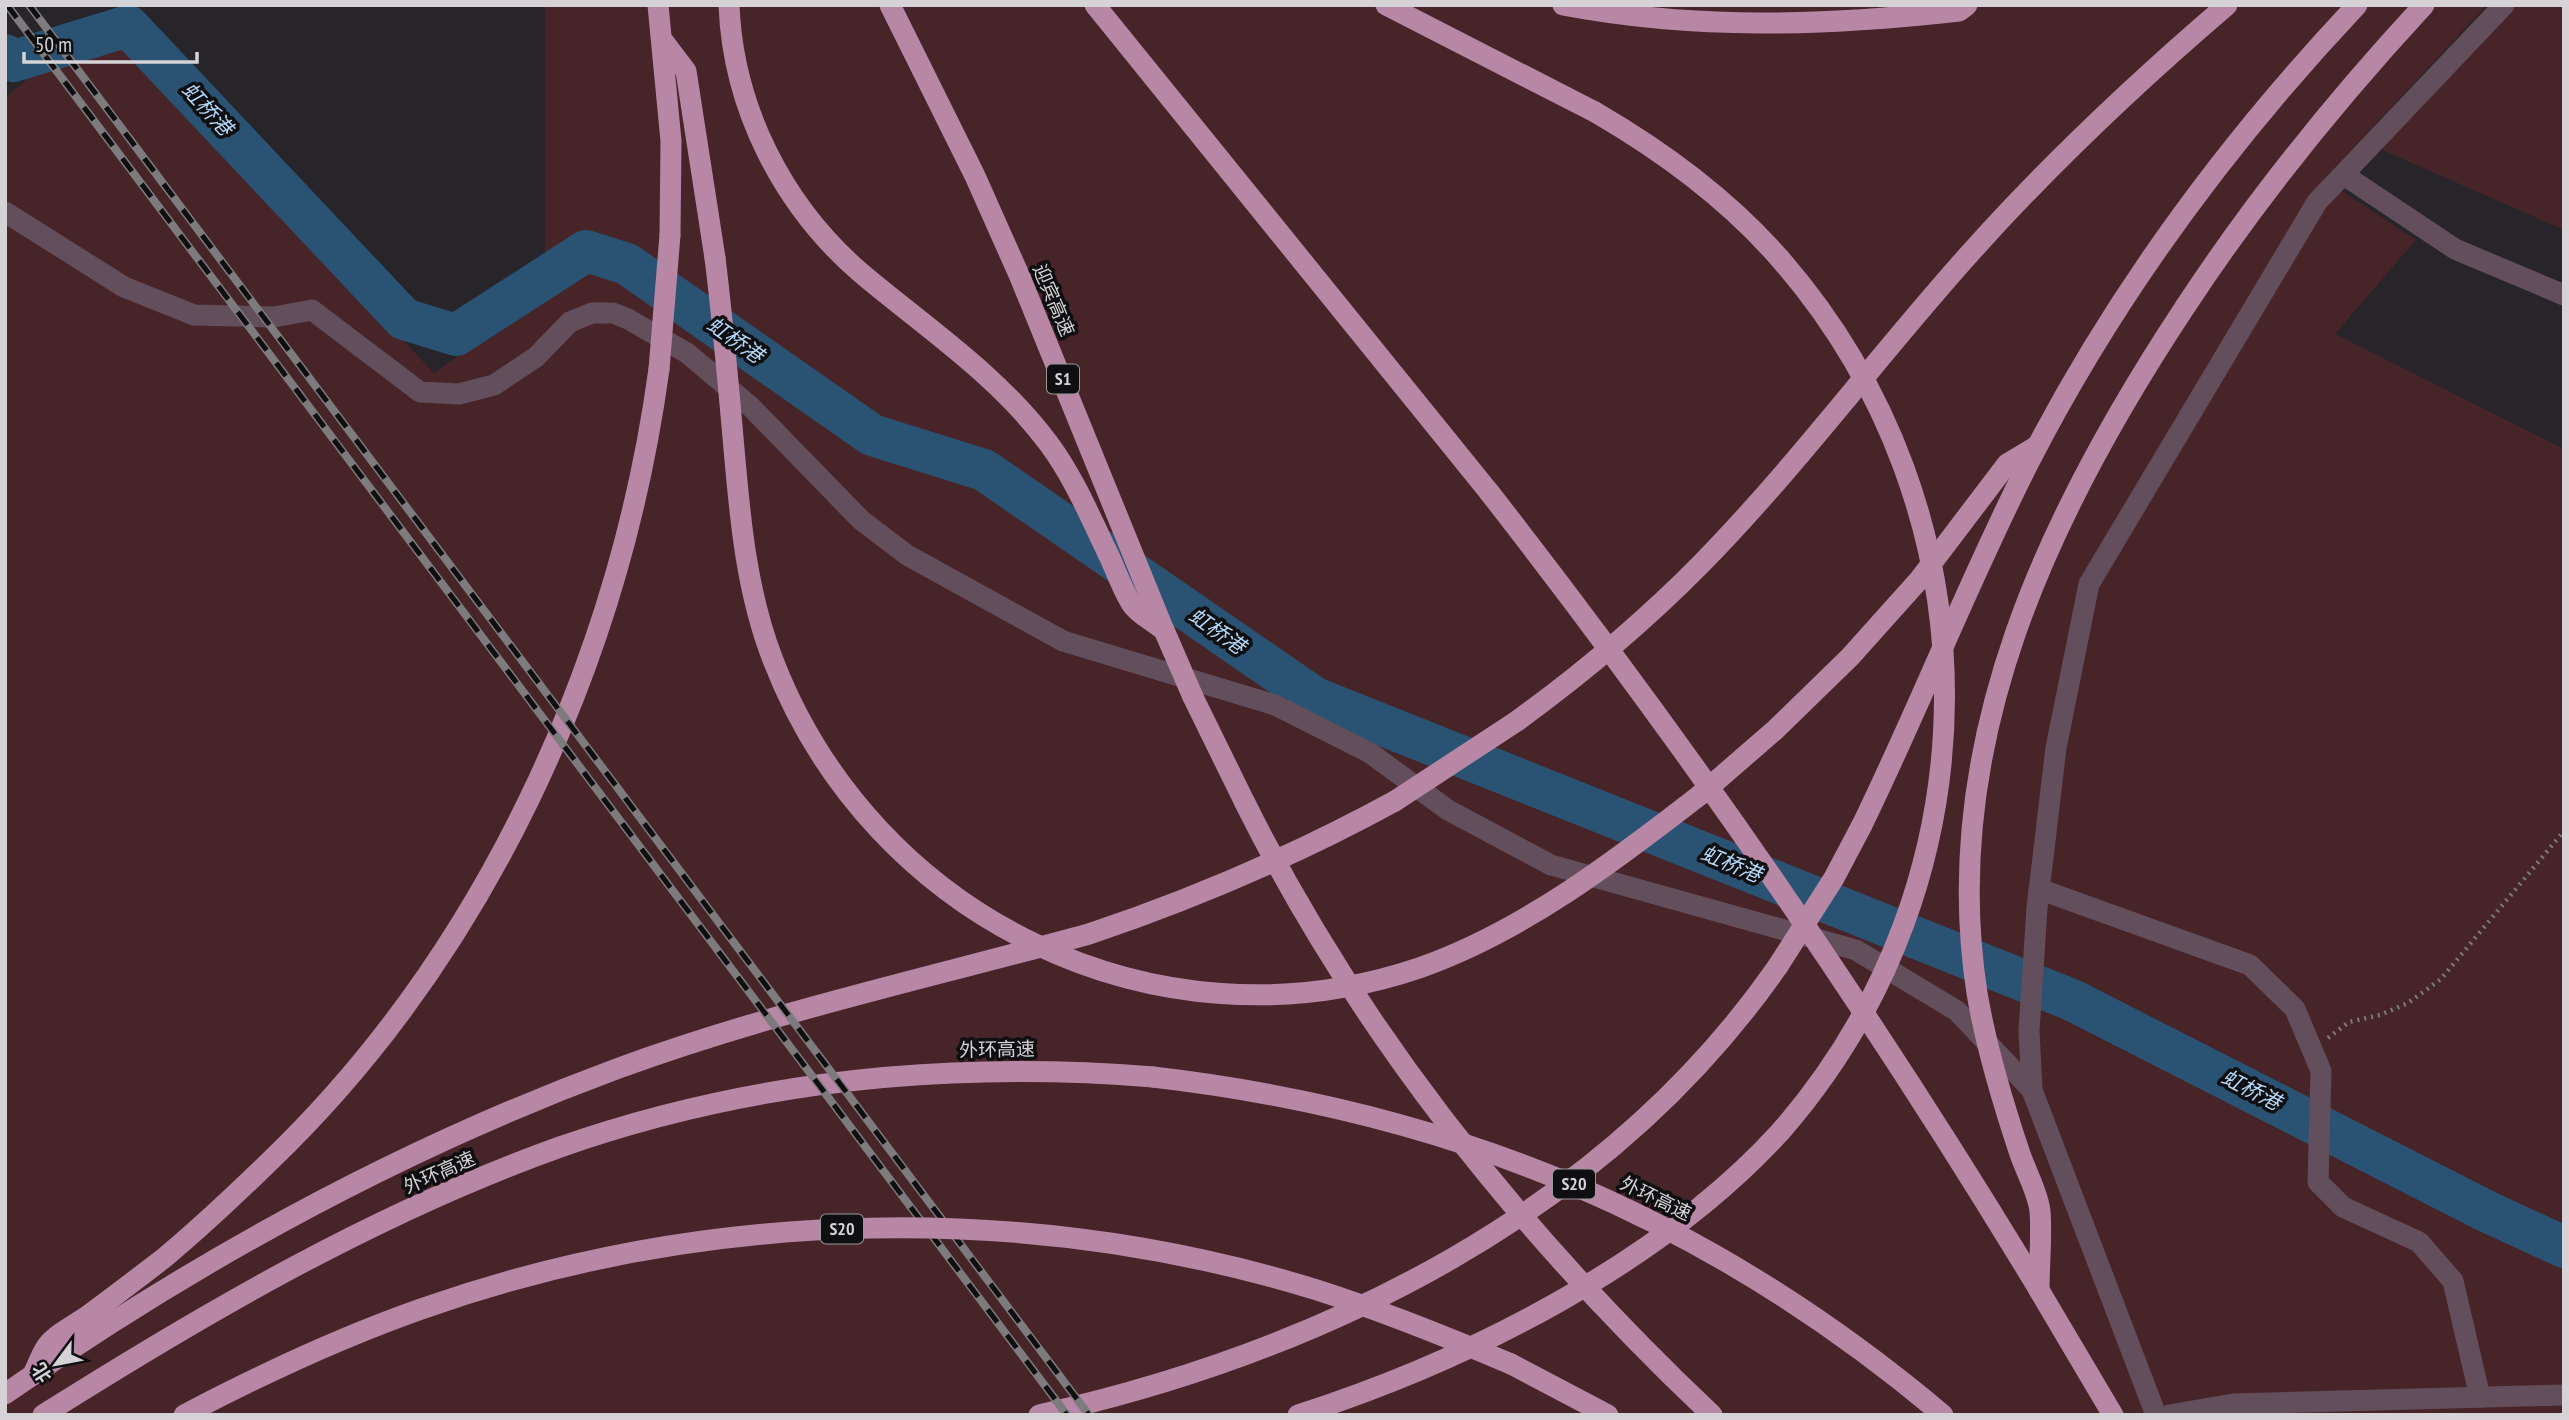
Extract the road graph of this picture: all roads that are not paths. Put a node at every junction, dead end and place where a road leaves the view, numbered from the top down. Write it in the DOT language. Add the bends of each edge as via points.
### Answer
graph roads {
  1 [pos="658,5"];
  2 [pos="729,5"];
  3 [pos="890,5"];
  4 [pos="1095,5"];
  5 [pos="1386,5"];
  6 [pos="1563,5"];
  7 [pos="1967,5"];
  8 [pos="2227,5"];
  9 [pos="2357,5"];
  10 [pos="2424,5"];
  11 [pos="2504,5"];
  12 [pos="663,40"];
  13 [pos="2344,175"];
  14 [pos="5,212"];
  15 [pos="2564,295"];
  16 [pos="2039,444"];
  17 [pos="1164,630"];
  18 [pos="2038,899"];
  19 [pos="2032,1090"];
  20 [pos="2039,1290"];
  21 [pos="33,1374"];
  22 [pos="5,1394"];
  23 [pos="2564,1395"];
  24 [pos="2480,1397"];
  25 [pos="43,1415"];
  26 [pos="184,1415"];
  27 [pos="1040,1415"];
  28 [pos="1298,1415"];
  29 [pos="1608,1415"];
  30 [pos="1712,1415"];
  31 [pos="1943,1415"];
  32 [pos="2113,1415"];
  33 [pos="2156,1415"];
  34 [pos="2169,1415"];
  1 -- 12 [label="highway"];
  2 -- 17 [label="highway" via="744,95 755,128 789,192 834,248 981,372 1032,424 1077,489 1132,605"];
  3 -- 17 [label="highway, 迎宾高速 / S1" via="1020,276"];
  4 -- 20 [label="highway, bridge" via="1489,492 1622,666 1772,874 1922,1100"];
  5 -- 28 [label="highway, bridge" via="1595,112 1670,159 1747,224 1813,299 1863,376 1902,459 1937,591 1944,648 1945,728 1924,865 1910,911 1873,998 1823,1079 1781,1131 1692,1216 1613,1269 1480,1341"];
  6 -- 7 [label="highway" via="1641,17 1764,24 1887,19 1959,11"];
  8 -- 21 [label="highway, bridge" via="2033,185 1702,562 1606,652 1517,721 1395,801 1273,864 1151,913 690,1044 486,1121 280,1221 158,1292"];
  9 -- 16 [label="highway" via="2274,96 2183,212 2101,335"];
  10 -- 20 [label="highway, bridge" via="2318,123 2185,307 2088,474 2025,607 1991,706 1975,787 1970,925 1978,994 2001,1095 2040,1209"];
  11 -- 13 [label="street"];
  12 -- 16 [label="highway, bridge" via="686,71 715,258 750,577 763,631 788,696 829,769 882,834 944,890 1015,935 1092,968 1173,988 1256,995 1339,988 1420,967 1492,935 1592,874 1700,795 1775,730 1850,657 1919,580 2007,464"];
  12 -- 21 [label="highway, bridge" via="671,141 670,235 659,369 643,463 625,542 582,675 524,807 453,933 369,1050 274,1158 166,1256 47,1345"];
  13 -- 15 [label="street" via="2455,249"];
  13 -- 18 [label="street" via="2317,202 2089,584 2056,748"];
  14 -- 19 [label="street" via="124,287 194,315 274,317 312,310 420,392 459,394 494,385 536,357 570,322 592,313 628,319 687,354 751,407 870,527 907,555 1063,641 1275,705 1370,753 1448,810 1551,865 1856,950 1957,1011"];
  16 -- 27 [label="highway, bridge" via="1862,825 1828,888 1778,966 1724,1036 1650,1114 1558,1192 1457,1258 1404,1286 1282,1340 1143,1388"];
  17 -- 30 [label="highway, 迎宾高速 / S1, bridge" via="1257,828 1397,1055 1546,1245"];
  18 -- 19 [label="street" via="2029,1031"];
  18 -- 24 [label="street" via="2250,965 2295,1009 2319,1066 2318,1182 2343,1207 2419,1242 2453,1280"];
  19 -- 33 [label="street"];
  20 -- 32 [label="highway"];
  21 -- 22 [label="highway"];
  23 -- 24 [label="street"];
  24 -- 34 [label="street" via="2233,1404"];
  25 -- 31 [label="highway, 外环高速 / S20, bridge" via="204,1318 376,1226 499,1171 625,1126 756,1095 889,1076 1023,1070 1224,1085 1357,1111 1549,1173 1730,1262 1843,1336"];
  26 -- 29 [label="highway, S20, bridge" via="361,1331 559,1268 737,1237 904,1228 1043,1235 1249,1271 1447,1336"];
}
